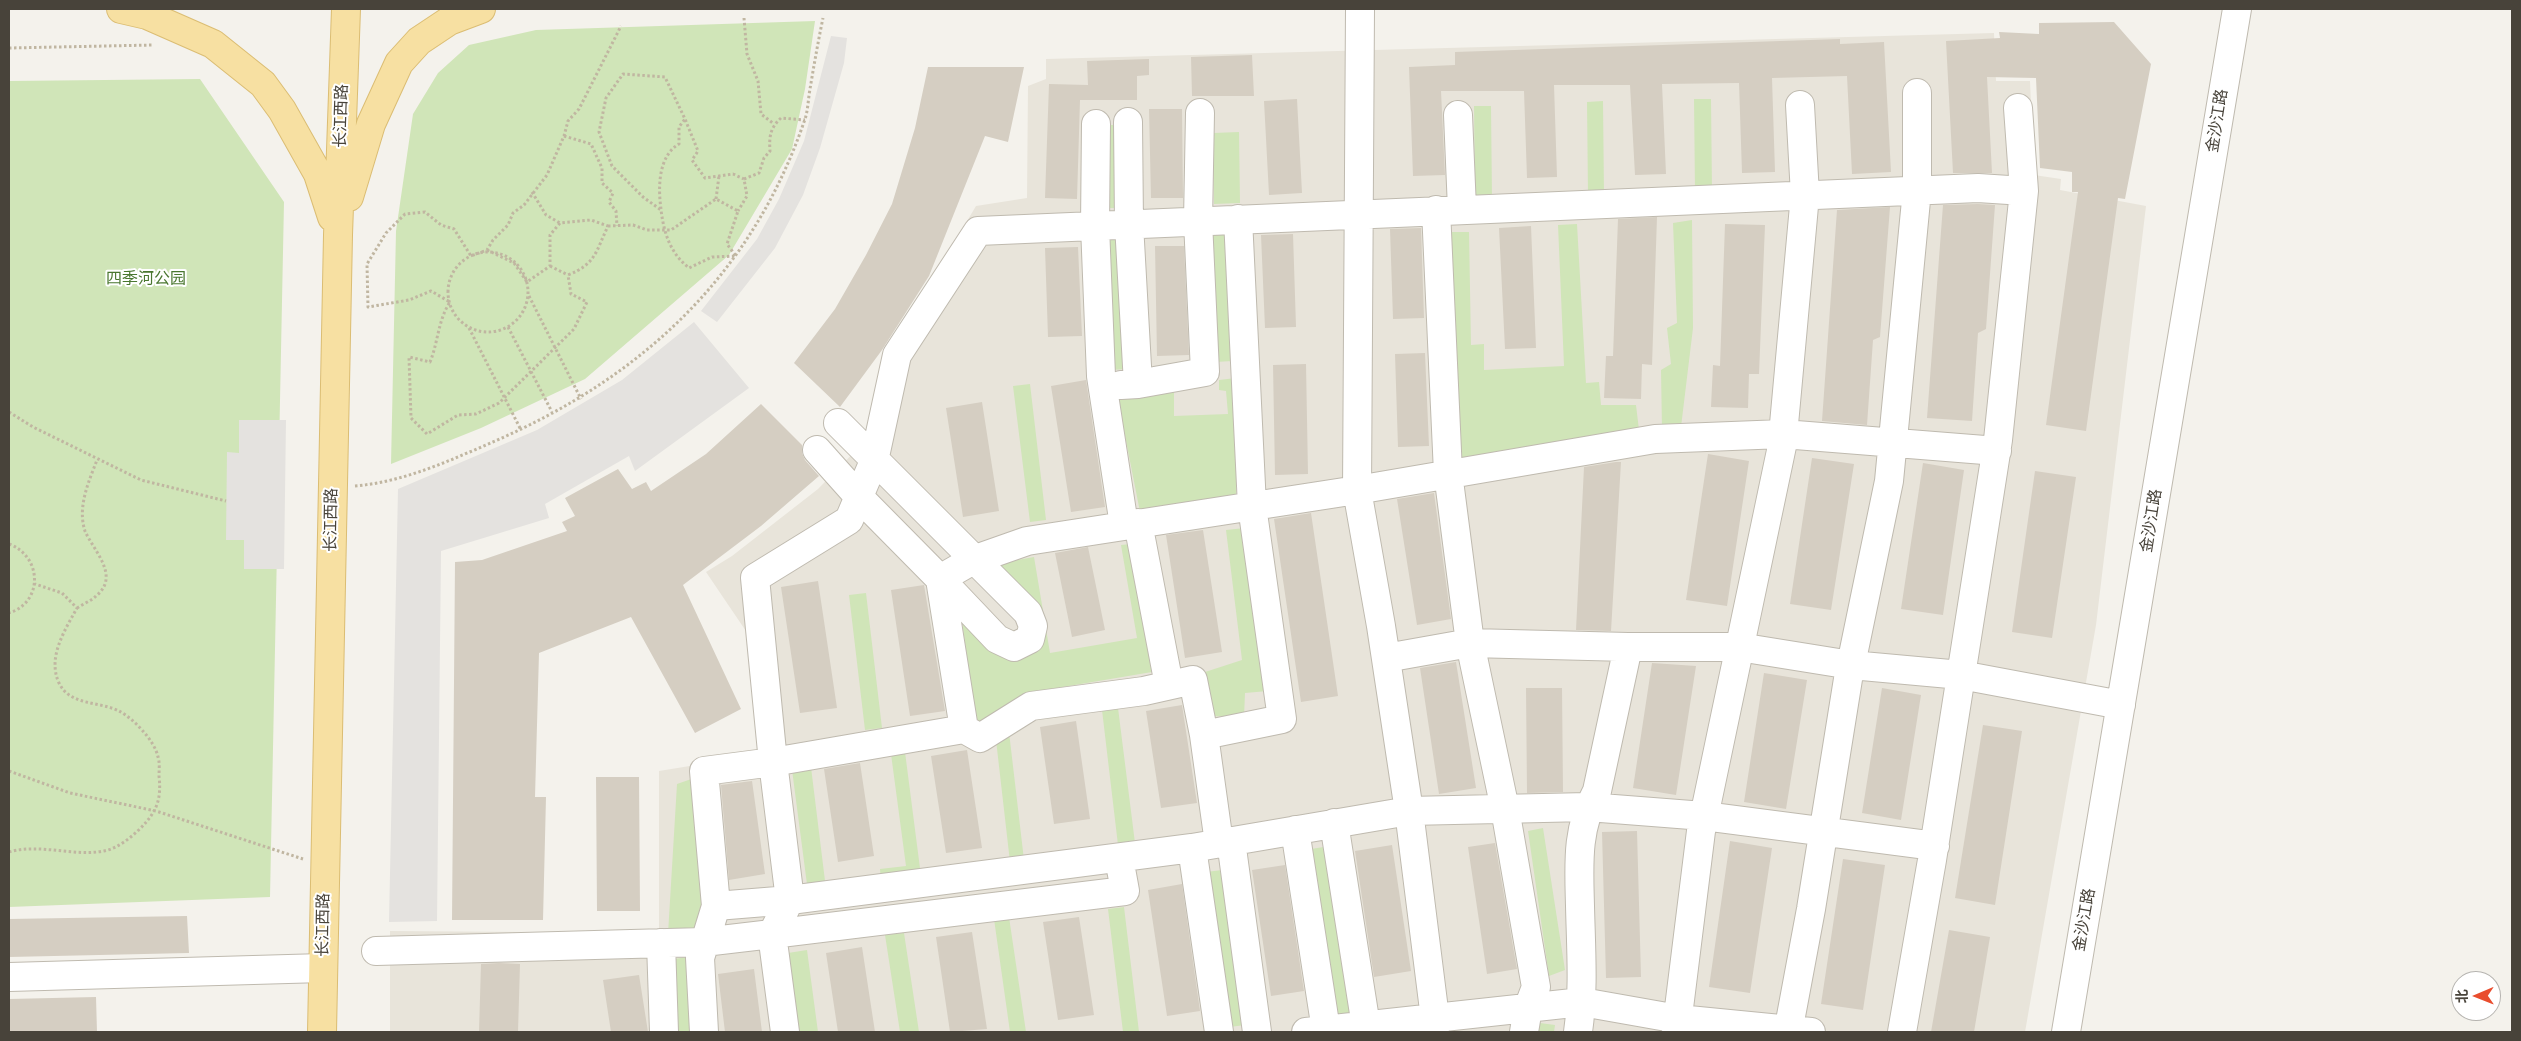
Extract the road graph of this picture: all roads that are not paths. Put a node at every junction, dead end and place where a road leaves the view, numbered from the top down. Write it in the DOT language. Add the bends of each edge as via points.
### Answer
graph roads {
  1 [pos="121,9"];
  2 [pos="346,9"];
  3 [pos="481,9"];
  4 [pos="1360,9"];
  5 [pos="2237,9"];
  6 [pos="1917,93"];
  7 [pos="1800,105"];
  8 [pos="2018,108"];
  9 [pos="1200,113"];
  10 [pos="1458,115"];
  11 [pos="1128,122"];
  12 [pos="1096,124"];
  13 [pos="1917,190"];
  14 [pos="2024,191"];
  15 [pos="1805,195"];
  16 [pos="1462,209"];
  17 [pos="1436,210"];
  18 [pos="1359,214"];
  19 [pos="1238,219"];
  20 [pos="1198,221"];
  21 [pos="1129,224"];
  22 [pos="1095,226"];
  23 [pos="338,235"];
  24 [pos="1245,368"];
  25 [pos="1204,372"];
  26 [pos="1138,384"];
  27 [pos="1102,386"];
  28 [pos="838,423"];
  29 [pos="1783,434"];
  30 [pos="1893,442"];
  31 [pos="817,450"];
  32 [pos="1997,451"];
  33 [pos="874,461"];
  34 [pos="1448,473"];
  35 [pos="1357,490"];
  36 [pos="859,497"];
  37 [pos="1252,506"];
  38 [pos="1130,524"];
  39 [pos="973,560"];
  40 [pos="940,579"];
  41 [pos="1470,642"];
  42 [pos="1628,646"];
  43 [pos="1739,647"];
  44 [pos="1386,658"];
  45 [pos="1850,665"];
  46 [pos="1962,675"];
  47 [pos="1169,685"];
  48 [pos="2121,705"];
  49 [pos="964,728"];
  50 [pos="1204,735"];
  51 [pos="773,762"];
  52 [pos="1588,807"];
  53 [pos="1505,809"];
  54 [pos="1409,811"];
  55 [pos="1704,816"];
  56 [pos="1334,823"];
  57 [pos="1295,830"];
  58 [pos="1823,832"];
  59 [pos="1225,842"];
  60 [pos="1935,846"];
  61 [pos="1192,848"];
  62 [pos="1119,858"];
  63 [pos="790,900"];
  64 [pos="716,906"];
  65 [pos="772,934"];
  66 [pos="704,942"];
  67 [pos="661,943"];
  68 [pos="376,951"];
  69 [pos="323,968"];
  70 [pos="9,977"];
  71 [pos="1582,1002"];
  72 [pos="1526,1020"];
  73 [pos="1435,1025"];
  74 [pos="1677,1025"];
  75 [pos="1366,1026"];
  76 [pos="1316,1031"];
  77 [pos="1796,1031"];
  78 [pos="322,1032"];
  79 [pos="664,1032"];
  80 [pos="704,1032"];
  81 [pos="785,1032"];
  82 [pos="1219,1032"];
  83 [pos="1257,1032"];
  84 [pos="1578,1032"];
  85 [pos="1902,1032"];
  86 [pos="2066,1032"];
  1 -- 23 [label="main road" via="147,15 213,44 263,84 282,110 318,174"];
  2 -- 23 [label="main road, 长江西路"];
  3 -- 23 [label="main road" via="449,21 419,41 399,63 371,124"];
  4 -- 18 [label="street"];
  5 -- 48 [label="street, 金沙江路"];
  6 -- 13 [label="street"];
  7 -- 15 [label="street"];
  8 -- 14 [label="street"];
  9 -- 20 [label="street"];
  10 -- 16 [label="street"];
  11 -- 21 [label="street"];
  12 -- 22 [label="street"];
  13 -- 14 [label="street" via="1978,188"];
  13 -- 15 [label="street"];
  13 -- 30 [label="street"];
  14 -- 32 [label="street"];
  15 -- 16 [label="street"];
  15 -- 29 [label="street"];
  16 -- 17 [label="street"];
  17 -- 18 [label="street"];
  17 -- 34 [label="street"];
  18 -- 19 [label="street"];
  18 -- 35 [label="street"];
  19 -- 20 [label="street"];
  19 -- 24 [label="street"];
  20 -- 21 [label="street"];
  20 -- 25 [label="street"];
  21 -- 22 [label="street"];
  21 -- 26 [label="street"];
  22 -- 27 [label="street"];
  22 -- 33 [label="street" via="978,231 897,355"];
  23 -- 69 [label="main road, 长江西路"];
  24 -- 25 [label="street"];
  24 -- 37 [label="street"];
  25 -- 26 [label="street"];
  26 -- 27 [label="street"];
  27 -- 38 [label="street"];
  28 -- 33 [label="street"];
  29 -- 30 [label="street"];
  29 -- 34 [label="street" via="1655,439"];
  29 -- 43 [label="street"];
  30 -- 32 [label="street"];
  30 -- 45 [label="street" via="1889,481"];
  31 -- 36 [label="street"];
  32 -- 46 [label="street"];
  33 -- 36 [label="street"];
  33 -- 39 [label="street"];
  34 -- 35 [label="street"];
  34 -- 41 [label="street"];
  35 -- 37 [label="street"];
  35 -- 44 [label="street"];
  36 -- 40 [label="street"];
  36 -- 51 [label="street" via="849,520 755,578"];
  37 -- 38 [label="street"];
  37 -- 50 [label="street" via="1282,719"];
  38 -- 39 [label="street" via="1027,541"];
  38 -- 47 [label="street"];
  39 -- 40 [label="street"];
  39 -- 40 [label="street" via="1028,614 1033,626 1030,640 1014,647 997,639"];
  40 -- 49 [label="street"];
  41 -- 42 [label="street"];
  41 -- 44 [label="street"];
  41 -- 53 [label="street"];
  42 -- 43 [label="street"];
  42 -- 52 [label="street" via="1597,791"];
  43 -- 45 [label="street"];
  43 -- 55 [label="street"];
  44 -- 54 [label="street"];
  45 -- 46 [label="street"];
  45 -- 58 [label="street"];
  46 -- 48 [label="street"];
  46 -- 60 [label="street"];
  47 -- 49 [label="street" via="1031,706 980,738"];
  47 -- 50 [label="street" via="1193,680"];
  48 -- 86 [label="street, 金沙江路"];
  49 -- 51 [label="street"];
  50 -- 59 [label="street"];
  51 -- 63 [label="street"];
  51 -- 64 [label="street" via="704,771"];
  52 -- 53 [label="street"];
  52 -- 55 [label="street"];
  52 -- 71 [label="street" via="1579,845"];
  53 -- 54 [label="street"];
  53 -- 72 [label="street" via="1536,986"];
  54 -- 56 [label="street"];
  54 -- 73 [label="street"];
  55 -- 58 [label="street"];
  55 -- 74 [label="street"];
  56 -- 57 [label="street"];
  56 -- 75 [label="street"];
  57 -- 59 [label="street"];
  57 -- 76 [label="street"];
  58 -- 60 [label="street"];
  58 -- 77 [label="street"];
  59 -- 61 [label="street"];
  59 -- 83 [label="street"];
  60 -- 85 [label="street"];
  61 -- 62 [label="street"];
  61 -- 82 [label="street"];
  62 -- 63 [label="street"];
  62 -- 65 [label="street" via="1125,891"];
  63 -- 64 [label="street"];
  63 -- 65 [label="street"];
  64 -- 66 [label="street"];
  65 -- 66 [label="street"];
  65 -- 81 [label="street"];
  66 -- 67 [label="street"];
  66 -- 80 [label="street" via="700,958"];
  67 -- 68 [label="street"];
  67 -- 79 [label="street"];
  69 -- 70 [label="street"];
  69 -- 78 [label="main road, 长江西路"];
  71 -- 72 [label="street"];
  71 -- 74 [label="street"];
  71 -- 84 [label="street"];
  72 -- 73 [label="street"];
  73 -- 75 [label="street"];
  74 -- 77 [label="street"];
  75 -- 76 [label="street"];
}
